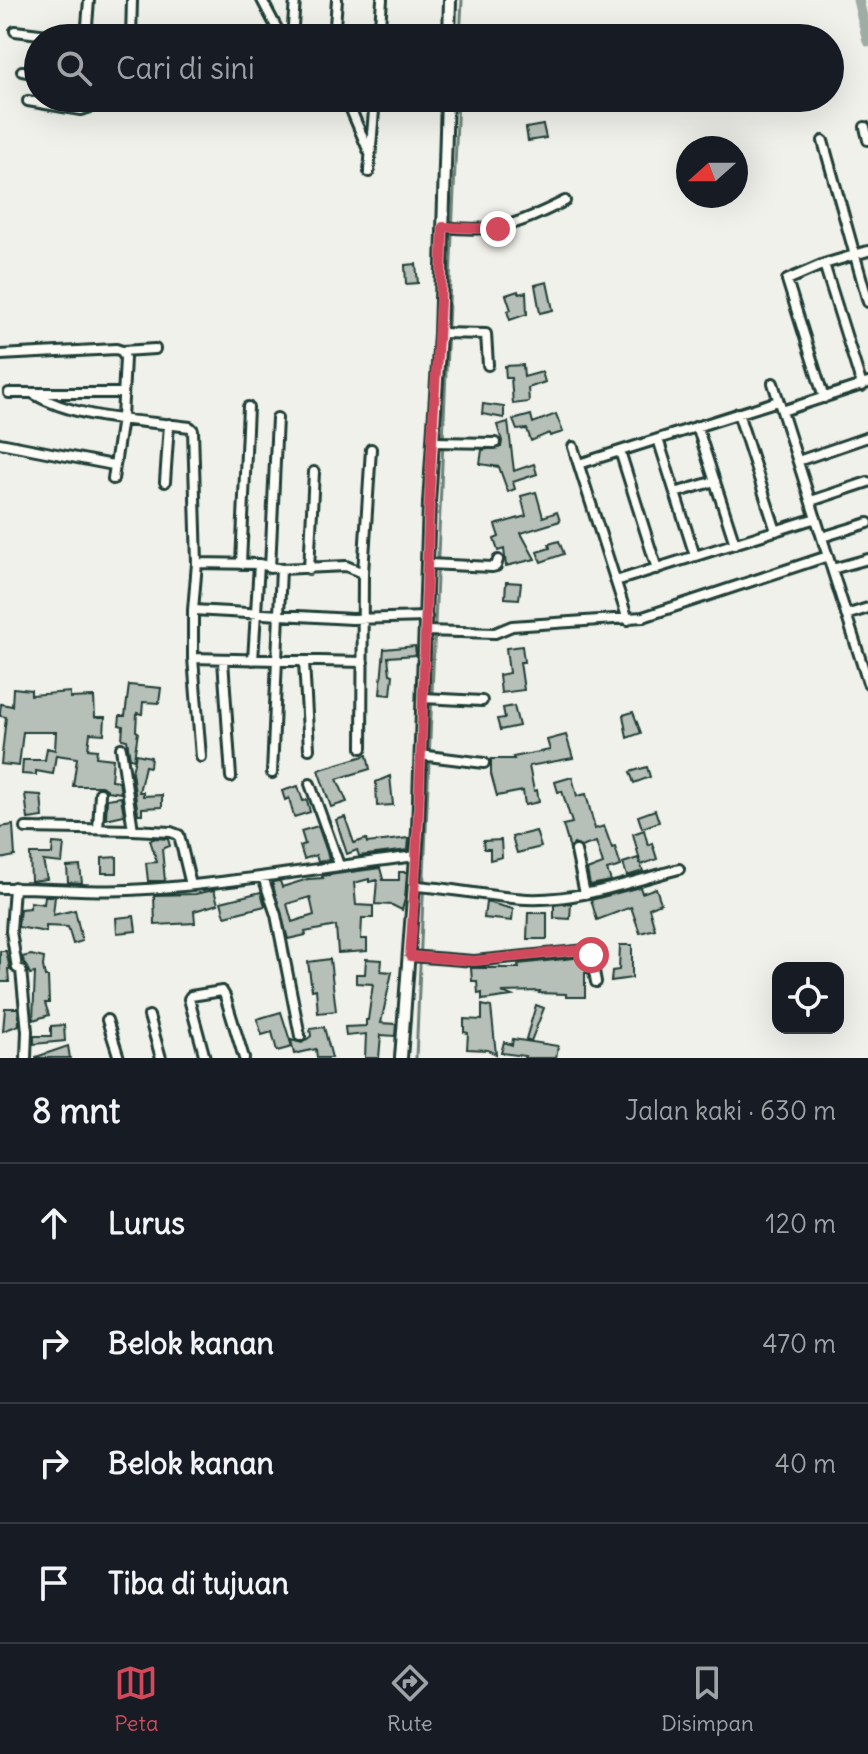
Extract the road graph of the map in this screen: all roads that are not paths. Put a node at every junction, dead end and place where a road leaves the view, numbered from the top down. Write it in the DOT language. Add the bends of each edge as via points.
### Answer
graph roads {
  1 [pos="89,0"];
  2 [pos="132,0"];
  3 [pos="262,0"];
  4 [pos="295,0"];
  5 [pos="337,0"];
  6 [pos="382,0"];
  7 [pos="450,0"];
  8 [pos="87,24"];
  9 [pos="131,24"];
  10 [pos="275,24"];
  11 [pos="293,24"];
  12 [pos="335,24"];
  13 [pos="380,24"];
  14 [pos="449,24"];
  15 [pos="15,31"];
  16 [pos="24,32"];
  17 [pos="352,112"];
  18 [pos="374,112"];
  19 [pos="447,112"];
  20 [pos="865,127"];
  21 [pos="868,140"];
  22 [pos="823,141"];
  23 [pos="370,156"];
  24 [pos="369,172"];
  25 [pos="565,201"];
  26 [pos="446,228"];
  27 [pos="868,251"];
  28 [pos="855,256"];
  29 [pos="824,264"];
  30 [pos="868,302"];
  31 [pos="443,332"];
  32 [pos="155,349"];
  33 [pos="122,351"];
  34 [pos="0,355"];
  35 [pos="488,365"];
  36 [pos="773,383"];
  37 [pos="865,384"];
  38 [pos="9,393"];
  39 [pos="32,393"];
  40 [pos="122,393"];
  41 [pos="824,398"];
  42 [pos="778,401"];
  43 [pos="248,407"];
  44 [pos="782,411"];
  45 [pos="738,413"];
  46 [pos="122,418"];
  47 [pos="277,418"];
  48 [pos="169,424"];
  49 [pos="697,426"];
  50 [pos="868,437"];
  51 [pos="658,439"];
  52 [pos="440,442"];
  53 [pos="0,443"];
  54 [pos="495,443"];
  55 [pos="573,447"];
  56 [pos="371,449"];
  57 [pos="620,451"];
  58 [pos="798,461"];
  59 [pos="579,464"];
  60 [pos="113,465"];
  61 [pos="314,472"];
  62 [pos="113,479"];
  63 [pos="715,481"];
  64 [pos="165,482"];
  65 [pos="868,482"];
  66 [pos="675,493"];
  67 [pos="811,501"];
  68 [pos="816,518"];
  69 [pos="868,523"];
  70 [pos="776,531"];
  71 [pos="822,537"];
  72 [pos="735,544"];
  73 [pos="695,556"];
  74 [pos="828,556"];
  75 [pos="868,559"];
  76 [pos="498,560"];
  77 [pos="197,563"];
  78 [pos="241,564"];
  79 [pos="259,564"];
  80 [pos="436,564"];
  81 [pos="270,568"];
  82 [pos="281,569"];
  83 [pos="309,569"];
  84 [pos="657,569"];
  85 [pos="832,569"];
  86 [pos="363,573"];
  87 [pos="616,581"];
  88 [pos="868,608"];
  89 [pos="193,610"];
  90 [pos="256,614"];
  91 [pos="846,615"];
  92 [pos="279,616"];
  93 [pos="427,617"];
  94 [pos="364,618"];
  95 [pos="628,620"];
  96 [pos="428,631"];
  97 [pos="863,652"];
  98 [pos="193,658"];
  99 [pos="223,660"];
  100 [pos="253,660"];
  101 [pos="275,660"];
  102 [pos="304,662"];
  103 [pos="363,662"];
  104 [pos="868,683"];
  105 [pos="426,698"];
  106 [pos="482,701"];
  107 [pos="121,748"];
  108 [pos="362,748"];
  109 [pos="309,749"];
  110 [pos="428,756"];
  111 [pos="201,757"];
  112 [pos="484,763"];
  113 [pos="272,773"];
  114 [pos="231,777"];
  115 [pos="310,784"];
  116 [pos="100,793"];
  117 [pos="26,828"];
  118 [pos="98,829"];
  119 [pos="133,830"];
  120 [pos="576,851"];
  121 [pos="417,856"];
  122 [pos="339,865"];
  123 [pos="679,869"];
  124 [pos="263,877"];
  125 [pos="191,885"];
  126 [pos="14,887"];
  127 [pos="422,887"];
  128 [pos="0,888"];
  129 [pos="585,894"];
  130 [pos="413,956"];
  131 [pos="596,982"];
  132 [pos="149,1016"];
  133 [pos="107,1020"];
  134 [pos="300,1036"];
  135 [pos="26,1058"];
  136 [pos="119,1058"];
  137 [pos="161,1058"];
  138 [pos="205,1058"];
  139 [pos="244,1058"];
  140 [pos="401,1058"];
  1 -- 8 [label="street"];
  2 -- 9 [label="street"];
  3 -- 10 [label="street"];
  4 -- 11 [label="street"];
  5 -- 12 [label="street"];
  6 -- 13 [label="street"];
  7 -- 14 [label="street"];
  15 -- 16 [label="street"];
  17 -- 23 [label="street"];
  18 -- 23 [label="street"];
  19 -- 26 [label="street"];
  20 -- 21 [label="street"];
  22 -- 28 [label="street"];
  23 -- 24 [label="street"];
  25 -- 26 [label="street" via="513,226"];
  26 -- 31 [label="street"];
  27 -- 28 [label="street"];
  28 -- 29 [label="street"];
  28 -- 30 [label="street"];
  29 -- 37 [label="street"];
  29 -- 41 [label="street" via="787,280"];
  31 -- 35 [label="street" via="486,334"];
  31 -- 52 [label="street"];
  32 -- 33 [label="street"];
  33 -- 34 [label="street"];
  33 -- 40 [label="street"];
  36 -- 42 [label="street"];
  37 -- 41 [label="street"];
  38 -- 39 [label="street"];
  39 -- 40 [label="street"];
  39 -- 46 [label="street" via="48,402"];
  40 -- 46 [label="street"];
  41 -- 44 [label="street"];
  42 -- 44 [label="street"];
  42 -- 45 [label="street"];
  43 -- 78 [label="street"];
  44 -- 58 [label="street"];
  45 -- 49 [label="street"];
  45 -- 70 [label="street"];
  46 -- 48 [label="street"];
  46 -- 60 [label="street"];
  47 -- 81 [label="street"];
  48 -- 64 [label="street"];
  48 -- 77 [label="street" via="190,427 195,435"];
  49 -- 51 [label="street"];
  49 -- 63 [label="street"];
  50 -- 58 [label="street"];
  51 -- 57 [label="street"];
  51 -- 66 [label="street"];
  52 -- 54 [label="street"];
  52 -- 80 [label="street"];
  53 -- 60 [label="street"];
  55 -- 59 [label="street"];
  56 -- 86 [label="street"];
  57 -- 59 [label="street"];
  57 -- 84 [label="street"];
  58 -- 67 [label="street"];
  59 -- 87 [label="street"];
  60 -- 62 [label="street"];
  61 -- 83 [label="street"];
  63 -- 66 [label="street"];
  63 -- 72 [label="street"];
  65 -- 67 [label="street"];
  66 -- 73 [label="street"];
  67 -- 68 [label="street"];
  68 -- 70 [label="street"];
  68 -- 71 [label="street"];
  69 -- 71 [label="street"];
  70 -- 72 [label="street"];
  71 -- 74 [label="street"];
  72 -- 73 [label="street"];
  73 -- 84 [label="street"];
  74 -- 85 [label="street"];
  74 -- 95 [label="street"];
  75 -- 85 [label="street"];
  76 -- 80 [label="street" via="492,567"];
  77 -- 78 [label="street"];
  77 -- 89 [label="street"];
  78 -- 79 [label="street"];
  79 -- 81 [label="street"];
  79 -- 90 [label="street"];
  80 -- 93 [label="street"];
  81 -- 82 [label="street"];
  82 -- 83 [label="street"];
  82 -- 92 [label="street"];
  83 -- 86 [label="street" via="346,566"];
  84 -- 87 [label="street"];
  85 -- 91 [label="street"];
  86 -- 94 [label="street"];
  87 -- 95 [label="street"];
  88 -- 91 [label="street"];
  89 -- 90 [label="street"];
  89 -- 98 [label="street"];
  90 -- 92 [label="street"];
  90 -- 100 [label="street"];
  91 -- 97 [label="street"];
  92 -- 94 [label="street"];
  92 -- 101 [label="street"];
  93 -- 94 [label="street"];
  93 -- 96 [label="street"];
  94 -- 103 [label="street"];
  95 -- 96 [label="street" via="512,626 495,633"];
  96 -- 105 [label="street"];
  97 -- 104 [label="street"];
  98 -- 99 [label="street"];
  98 -- 111 [label="street"];
  99 -- 100 [label="street"];
  99 -- 114 [label="street"];
  100 -- 101 [label="street"];
  101 -- 102 [label="street"];
  101 -- 113 [label="street"];
  102 -- 103 [label="street"];
  102 -- 109 [label="street"];
  103 -- 108 [label="street"];
  105 -- 106 [label="street"];
  105 -- 110 [label="street"];
  107 -- 119 [label="street"];
  110 -- 112 [label="street"];
  110 -- 121 [label="street"];
  115 -- 122 [label="street"];
  116 -- 118 [label="street"];
  117 -- 118 [label="street"];
  118 -- 119 [label="street"];
  119 -- 125 [label="street" via="179,835"];
  120 -- 129 [label="street"];
  121 -- 122 [label="street"];
  121 -- 127 [label="street"];
  122 -- 124 [label="street"];
  123 -- 129 [label="street"];
  124 -- 125 [label="street"];
  124 -- 134 [label="street" via="276,915"];
  125 -- 126 [label="street"];
  126 -- 128 [label="street"];
  126 -- 135 [label="street" via="11,931 21,970"];
  127 -- 129 [label="street" via="529,899"];
  127 -- 130 [label="street"];
  130 -- 131 [label="street" via="474,961 586,950"];
  130 -- 140 [label="street"];
  132 -- 137 [label="street"];
  133 -- 136 [label="street"];
  138 -- 139 [label="street" via="189,999 217,990 225,996"];
}
